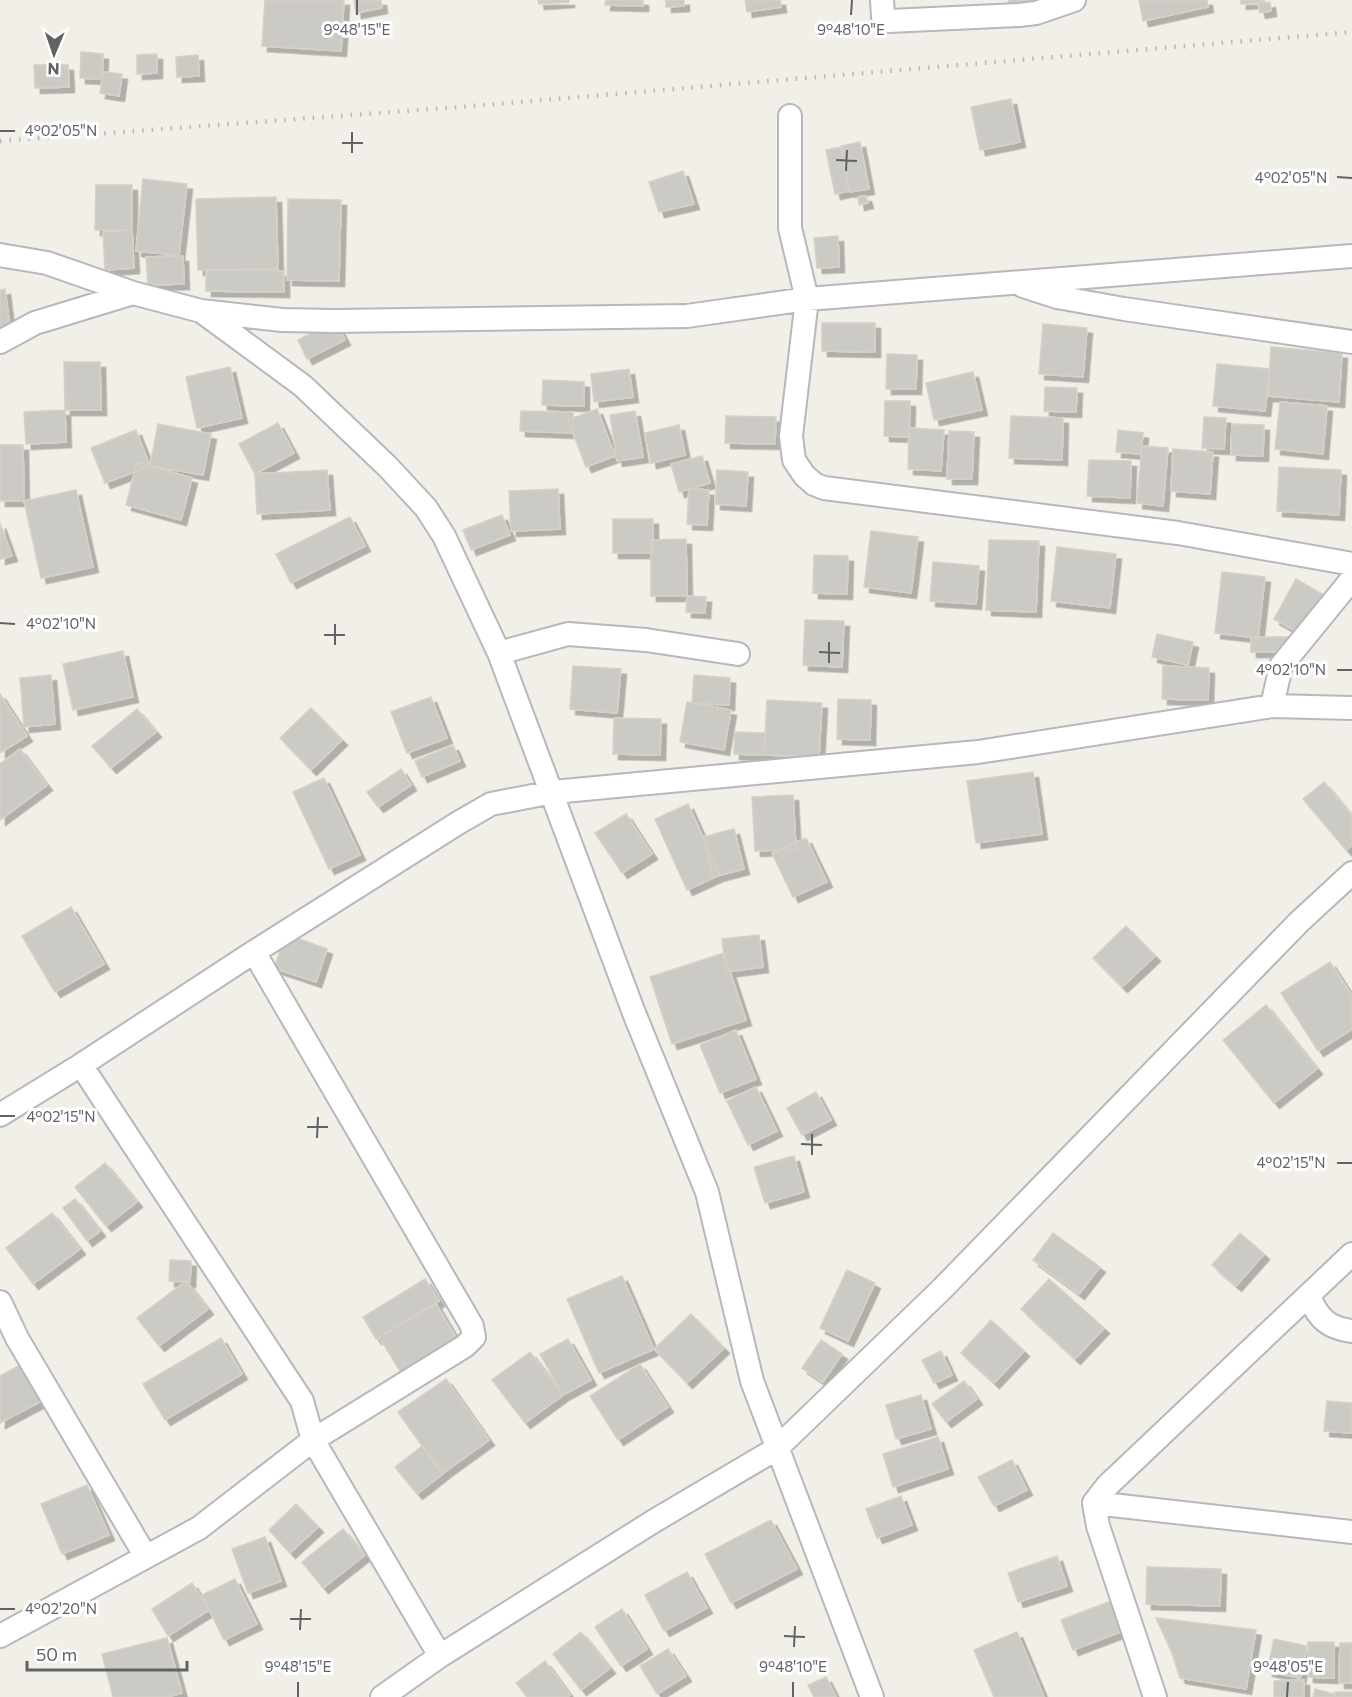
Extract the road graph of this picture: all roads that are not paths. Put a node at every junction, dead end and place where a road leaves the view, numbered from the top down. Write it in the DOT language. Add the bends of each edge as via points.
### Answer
graph roads {
  1 [pos="882,0"];
  2 [pos="1074,0"];
  3 [pos="790,116"];
  4 [pos="0,255"];
  5 [pos="1352,256"];
  6 [pos="1014,282"];
  7 [pos="133,293"];
  8 [pos="807,299"];
  9 [pos="201,311"];
  10 [pos="0,342"];
  11 [pos="1352,342"];
  12 [pos="1352,564"];
  13 [pos="1352,579"];
  14 [pos="500,653"];
  15 [pos="738,654"];
  16 [pos="1272,706"];
  17 [pos="1352,708"];
  18 [pos="553,792"];
  19 [pos="1352,873"];
  20 [pos="254,952"];
  21 [pos="81,1065"];
  22 [pos="0,1115"];
  23 [pos="1352,1254"];
  24 [pos="1310,1297"];
  25 [pos="0,1302"];
  26 [pos="1352,1331"];
  27 [pos="314,1440"];
  28 [pos="776,1449"];
  29 [pos="1094,1503"];
  30 [pos="1352,1532"];
  31 [pos="146,1557"];
  32 [pos="0,1636"];
  33 [pos="440,1656"];
  34 [pos="382,1697"];
  35 [pos="872,1697"];
  36 [pos="1155,1697"];
  1 -- 2 [label="street" via="883,17 889,21 1019,15"];
  3 -- 8 [label="street" via="790,228"];
  4 -- 7 [label="street" via="48,263"];
  5 -- 6 [label="street"];
  6 -- 8 [label="street"];
  6 -- 11 [label="street" via="1057,297 1124,309"];
  7 -- 9 [label="street"];
  7 -- 10 [label="street" via="35,323"];
  8 -- 9 [label="street" via="666,317 335,321"];
  8 -- 12 [label="street" via="791,436 794,460 814,484 1178,533"];
  9 -- 14 [label="street" via="303,386 388,466 426,508 444,536"];
  13 -- 16 [label="street" via="1281,666"];
  14 -- 15 [label="street" via="568,634 646,640"];
  14 -- 18 [label="street"];
  16 -- 17 [label="street"];
  16 -- 18 [label="street" via="978,752"];
  18 -- 20 [label="street" via="491,804"];
  18 -- 28 [label="street" via="638,1024 707,1192 752,1381"];
  19 -- 28 [label="street" via="1299,922 941,1290"];
  20 -- 21 [label="street"];
  20 -- 27 [label="street" via="474,1332 465,1346"];
  21 -- 22 [label="street"];
  21 -- 27 [label="street" via="302,1401"];
  23 -- 24 [label="street"];
  24 -- 26 [label="street" via="1324,1322"];
  24 -- 29 [label="street" via="1107,1486"];
  25 -- 31 [label="street" via="17,1338"];
  27 -- 31 [label="street" via="199,1528"];
  27 -- 33 [label="street"];
  28 -- 33 [label="street"];
  28 -- 35 [label="street"];
  29 -- 30 [label="street"];
  29 -- 36 [label="street" via="1098,1526"];
  31 -- 32 [label="street"];
  33 -- 34 [label="street"];
}
